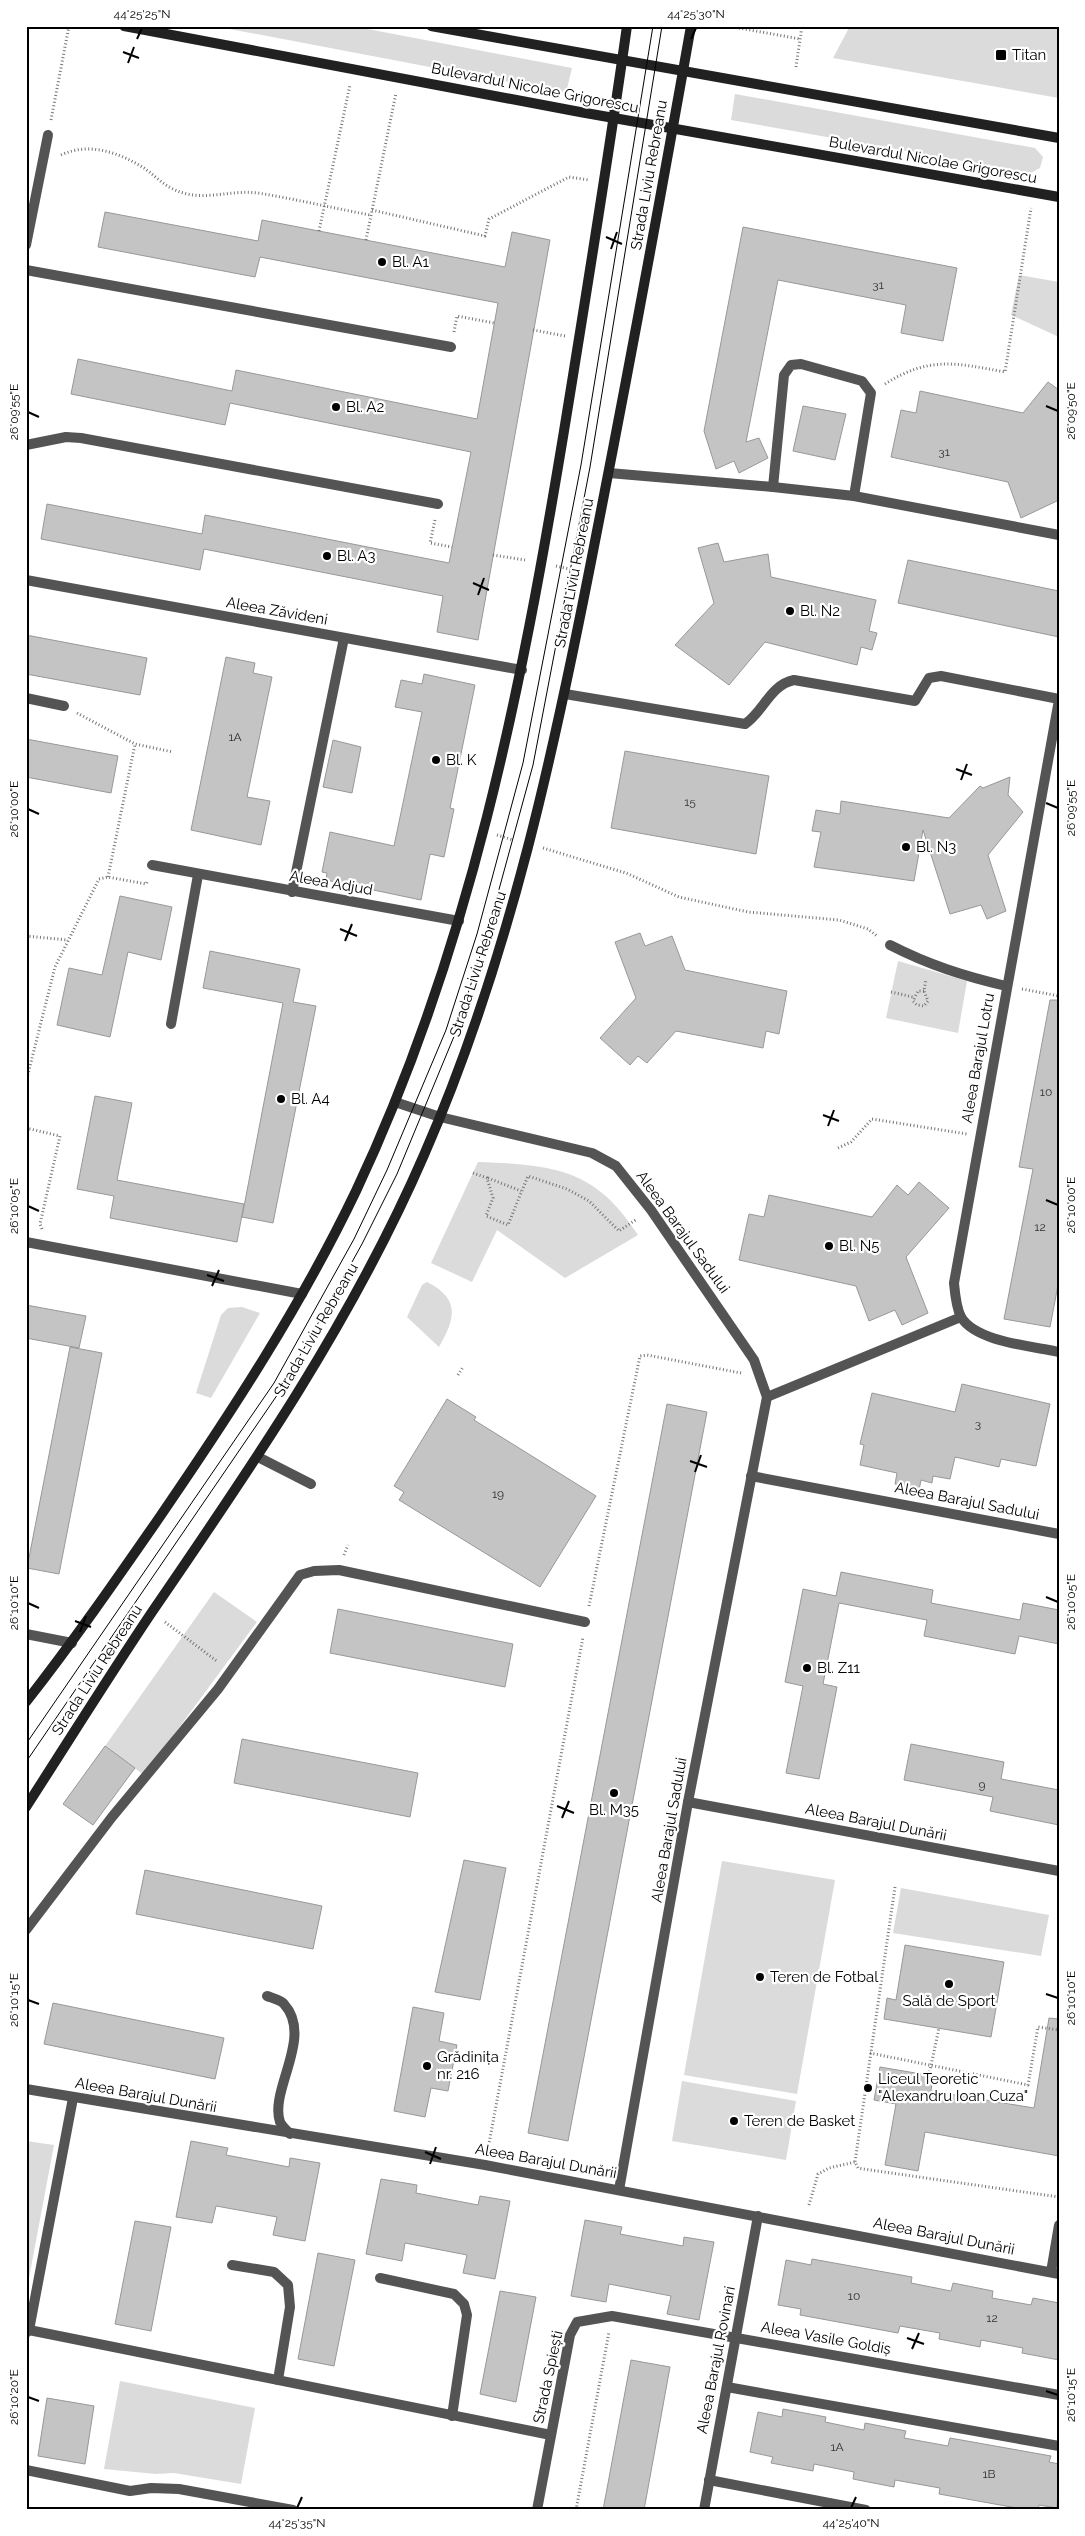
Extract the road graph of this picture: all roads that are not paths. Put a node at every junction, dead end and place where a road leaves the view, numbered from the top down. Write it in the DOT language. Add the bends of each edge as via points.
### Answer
graph roads {
  1 [pos="124,26"];
  2 [pos="431,26"];
  3 [pos="627,26"];
  4 [pos="691,26"];
  5 [pos="622,60"];
  6 [pos="683,70"];
  7 [pos="614,118"];
  8 [pos="672,129"];
  9 [pos="48,135"];
  10 [pos="1059,138"];
  11 [pos="1059,198"];
  12 [pos="26,245"];
  13 [pos="26,270"];
  14 [pos="451,347"];
  15 [pos="26,445"];
  16 [pos="609,473"];
  17 [pos="773,487"];
  18 [pos="854,496"];
  19 [pos="438,504"];
  20 [pos="1059,535"];
  21 [pos="26,580"];
  22 [pos="344,638"];
  23 [pos="522,670"];
  24 [pos="565,694"];
  25 [pos="26,698"];
  26 [pos="1059,699"];
  27 [pos="64,706"];
  28 [pos="152,865"];
  29 [pos="198,875"];
  30 [pos="292,892"];
  31 [pos="459,921"];
  32 [pos="890,945"];
  33 [pos="1006,986"];
  34 [pos="171,1024"];
  35 [pos="395,1102"];
  36 [pos="440,1117"];
  37 [pos="26,1242"];
  38 [pos="302,1294"];
  39 [pos="961,1317"];
  40 [pos="1059,1352"];
  41 [pos="766,1397"];
  42 [pos="258,1457"];
  43 [pos="751,1476"];
  44 [pos="311,1484"];
  45 [pos="1059,1534"];
  46 [pos="585,1622"];
  47 [pos="26,1634"];
  48 [pos="72,1643"];
  49 [pos="26,1702"];
  50 [pos="688,1802"];
  51 [pos="26,1807"];
  52 [pos="1059,1871"];
  53 [pos="26,1930"];
  54 [pos="267,1996"];
  55 [pos="26,2089"];
  56 [pos="73,2098"];
  57 [pos="290,2134"];
  58 [pos="619,2190"];
  59 [pos="758,2216"];
  60 [pos="1059,2225"];
  61 [pos="232,2265"];
  62 [pos="1055,2273"];
  63 [pos="380,2278"];
  64 [pos="27,2332"];
  65 [pos="736,2337"];
  66 [pos="278,2380"];
  67 [pos="727,2387"];
  68 [pos="1059,2395"];
  69 [pos="452,2416"];
  70 [pos="551,2435"];
  71 [pos="1059,2446"];
  72 [pos="26,2470"];
  73 [pos="709,2480"];
  74 [pos="293,2510"];
  75 [pos="537,2510"];
  76 [pos="704,2510"];
  77 [pos="866,2510"];
  1 -- 7 [label="street, Bulevardul Nicolae Grigorescu"];
  2 -- 5 [label="street"];
  3 -- 5 [label="street, Strada Liviu Rebreanu"];
  4 -- 6 [label="street, Strada Liviu Rebreanu"];
  5 -- 6 [label="street"];
  5 -- 7 [label="street, Strada Liviu Rebreanu"];
  6 -- 8 [label="street, Strada Liviu Rebreanu"];
  6 -- 10 [label="street"];
  7 -- 8 [label="street, Bulevardul Nicolae Grigorescu"];
  7 -- 23 [label="street, Strada Liviu Rebreanu" via="580,339"];
  8 -- 11 [label="street, Bulevardul Nicolae Grigorescu"];
  8 -- 16 [label="street, Strada Liviu Rebreanu"];
  9 -- 12 [label="street"];
  13 -- 14 [label="street"];
  15 -- 19 [label="street" via="66,437 81,438"];
  16 -- 17 [label="street"];
  16 -- 24 [label="street, Strada Liviu Rebreanu"];
  17 -- 18 [label="street"];
  17 -- 18 [label="street" via="784,375 791,366 801,364 862,381 871,393"];
  18 -- 20 [label="street"];
  21 -- 22 [label="street, Aleea Zăvideni"];
  22 -- 23 [label="street, Aleea Zăvideni"];
  22 -- 30 [label="street"];
  23 -- 31 [label="street, Strada Liviu Rebreanu" via="485,831"];
  24 -- 26 [label="street" via="745,724 755,717 776,689 784,682 794,680 915,702 929,678 941,676"];
  24 -- 36 [label="street, Strada Liviu Rebreanu" via="530,844 478,1017"];
  25 -- 27 [label="street"];
  26 -- 33 [label="street, Aleea Barajul Lotru"];
  28 -- 29 [label="street, Aleea Adjud"];
  29 -- 30 [label="street, Aleea Adjud"];
  29 -- 34 [label="street"];
  30 -- 31 [label="street, Aleea Adjud"];
  31 -- 35 [label="street, Strada Liviu Rebreanu" via="422,1034"];
  32 -- 33 [label="street" via="956,974"];
  33 -- 39 [label="street, Aleea Barajul Lotru" via="956,1262 954,1283"];
  35 -- 36 [label="street, Aleea Barajul Sadului"];
  35 -- 38 [label="street, Strada Liviu Rebreanu" via="357,1188"];
  36 -- 41 [label="street, Aleea Barajul Sadului" via="592,1153 616,1166 651,1210 741,1340 761,1377"];
  36 -- 42 [label="street, Strada Liviu Rebreanu" via="380,1248 307,1379"];
  37 -- 38 [label="street"];
  38 -- 48 [label="street, Strada Liviu Rebreanu" via="191,1471"];
  39 -- 40 [label="street" via="972,1329 992,1338"];
  39 -- 41 [label="street"];
  41 -- 43 [label="street, Aleea Barajul Sadului"];
  42 -- 44 [label="street"];
  42 -- 51 [label="street, Strada Liviu Rebreanu"];
  43 -- 45 [label="street, Aleea Barajul Sadului"];
  43 -- 50 [label="street, Aleea Barajul Sadului"];
  46 -- 53 [label="street" via="339,1570 300,1575 230,1672 112,1817"];
  47 -- 48 [label="street"];
  48 -- 49 [label="street, Strada Liviu Rebreanu"];
  50 -- 52 [label="street, Aleea Barajul Dunării"];
  50 -- 58 [label="street, Aleea Barajul Sadului"];
  54 -- 57 [label="street" via="284,2004 294,2032 290,2065 279,2104 280,2123"];
  55 -- 56 [label="street, Aleea Barajul Dunării"];
  56 -- 57 [label="street, Aleea Barajul Dunării"];
  56 -- 64 [label="street"];
  57 -- 58 [label="street, Aleea Barajul Dunării"];
  58 -- 59 [label="street, Aleea Barajul Dunării"];
  59 -- 62 [label="street, Aleea Barajul Dunării"];
  59 -- 65 [label="street, Aleea Barajul Rovinari"];
  60 -- 62 [label="street"];
  61 -- 66 [label="street" via="274,2272 288,2285 290,2307"];
  63 -- 69 [label="street" via="454,2294 464,2304 467,2315"];
  64 -- 66 [label="street"];
  65 -- 67 [label="street, Aleea Barajul Rovinari"];
  65 -- 68 [label="street, Aleea Vasile Goldiș"];
  65 -- 70 [label="street, Strada Spiești" via="612,2316 577,2322 570,2335"];
  66 -- 69 [label="street"];
  67 -- 71 [label="street"];
  67 -- 73 [label="street, Aleea Barajul Rovinari"];
  69 -- 70 [label="street"];
  70 -- 75 [label="street, Strada Spiești"];
  72 -- 74 [label="street" via="130,2491 179,2489"];
  73 -- 76 [label="street, Aleea Barajul Rovinari"];
  73 -- 77 [label="street"];
}
